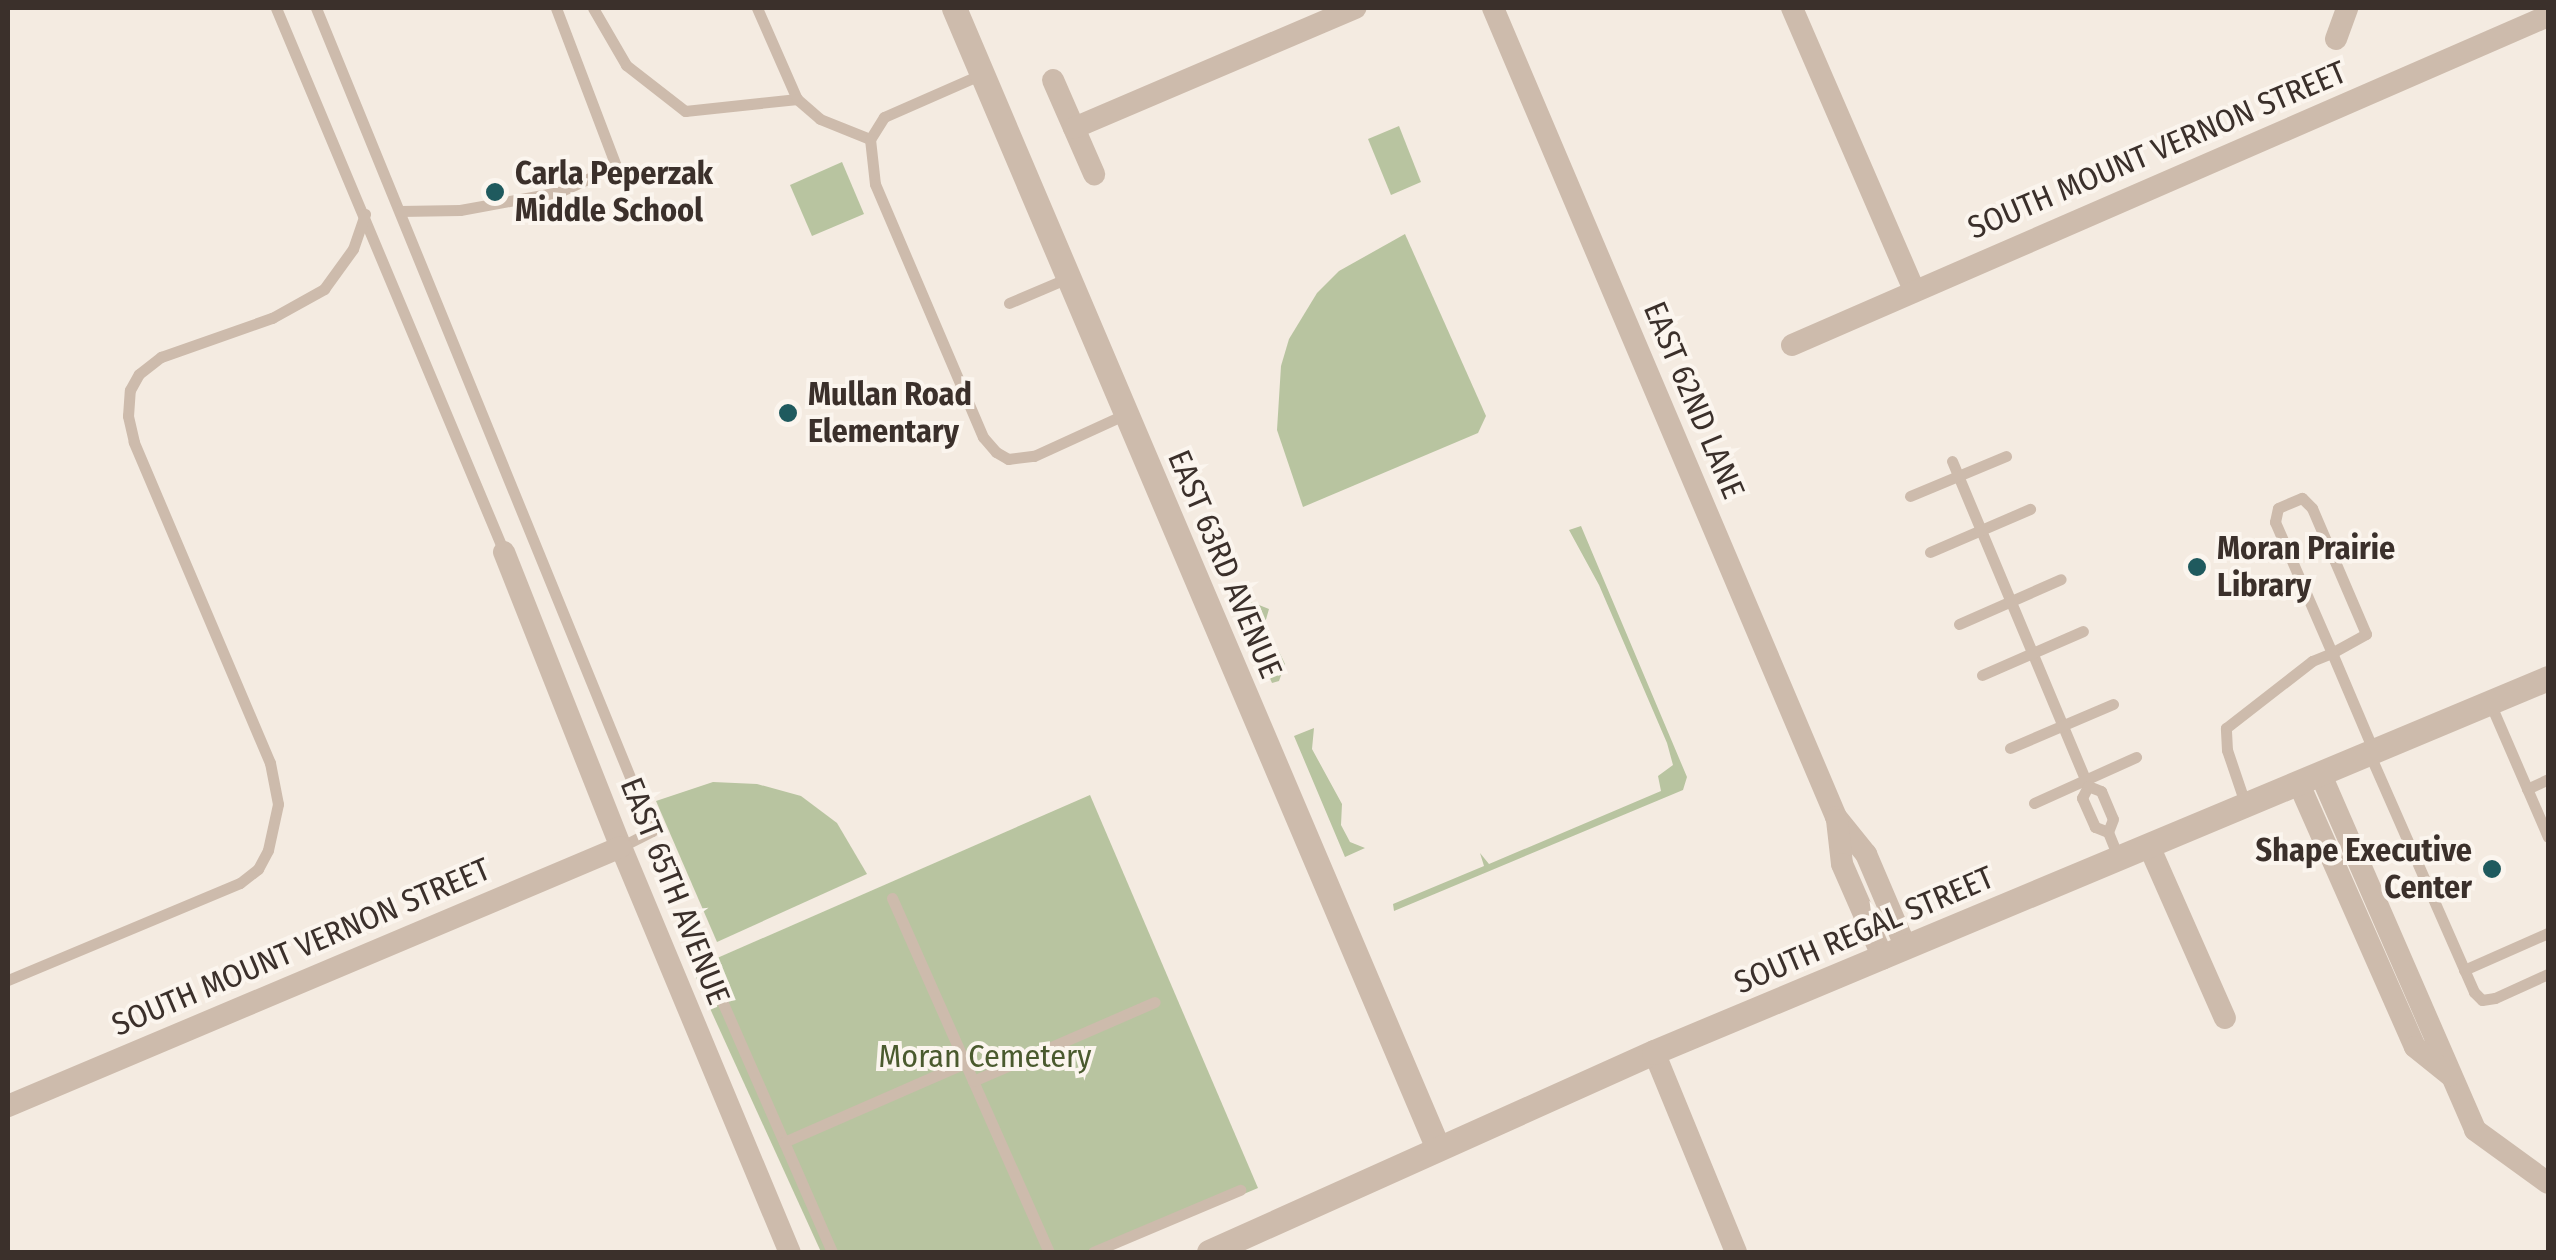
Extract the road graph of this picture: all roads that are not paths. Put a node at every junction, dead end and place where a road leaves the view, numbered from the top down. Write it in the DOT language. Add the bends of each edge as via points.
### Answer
graph roads {
  1 [pos="276,8"];
  2 [pos="316,8"];
  3 [pos="556,8"];
  4 [pos="593,8"];
  5 [pos="757,8"];
  6 [pos="954,8"];
  7 [pos="1356,8"];
  8 [pos="1492,8"];
  9 [pos="1819,8"];
  10 [pos="2347,8"];
  11 [pos="1794,12"];
  12 [pos="2548,16"];
  13 [pos="2336,39"];
  14 [pos="982,74"];
  15 [pos="1054,80"];
  16 [pos="797,99"];
  17 [pos="1074,128"];
  18 [pos="870,139"];
  19 [pos="1094,174"];
  20 [pos="400,211"];
  21 [pos="365,214"];
  22 [pos="1068,278"];
  23 [pos="1914,290"];
  24 [pos="1009,303"];
  25 [pos="1792,345"];
  26 [pos="1126,414"];
  27 [pos="2006,456"];
  28 [pos="1952,461"];
  29 [pos="1958,476"];
  30 [pos="1910,496"];
  31 [pos="2030,509"];
  32 [pos="1981,530"];
  33 [pos="504,552"];
  34 [pos="1930,552"];
  35 [pos="2061,579"];
  36 [pos="2011,601"];
  37 [pos="1959,624"];
  38 [pos="2083,631"];
  39 [pos="2032,652"];
  40 [pos="2332,653"];
  41 [pos="1982,675"];
  42 [pos="2548,678"];
  43 [pos="2113,704"];
  44 [pos="2490,704"];
  45 [pos="2063,725"];
  46 [pos="2010,748"];
  47 [pos="2372,754"];
  48 [pos="2136,756"];
  49 [pos="2310,780"];
  50 [pos="2548,780"];
  51 [pos="2087,782"];
  52 [pos="2527,789"];
  53 [pos="2034,803"];
  54 [pos="2246,806"];
  55 [pos="1836,817"];
  56 [pos="2108,832"];
  57 [pos="2548,837"];
  58 [pos="2149,846"];
  59 [pos="621,847"];
  60 [pos="2119,859"];
  61 [pos="892,898"];
  62 [pos="2548,932"];
  63 [pos="1894,953"];
  64 [pos="2464,970"];
  65 [pos="2548,974"];
  66 [pos="711,976"];
  67 [pos="8,980"];
  68 [pos="1154,1002"];
  69 [pos="2224,1018"];
  70 [pos="1654,1052"];
  71 [pos="965,1063"];
  72 [pos="973,1081"];
  73 [pos="8,1106"];
  74 [pos="784,1142"];
  75 [pos="1437,1146"];
  76 [pos="2548,1183"];
  77 [pos="1240,1190"];
  78 [pos="790,1252"];
  79 [pos="832,1252"];
  80 [pos="1049,1252"];
  81 [pos="1093,1252"];
  82 [pos="1210,1252"];
  83 [pos="1736,1252"];
  1 -- 21 [label="lane"];
  2 -- 20 [label="lane"];
  3 -- 20 [label="lane" via="616,166 559,192 460,210"];
  4 -- 16 [label="lane" via="626,65 684,111"];
  5 -- 16 [label="lane"];
  6 -- 14 [label="street, EAST 63RD AVENUE"];
  7 -- 17 [label="street"];
  8 -- 55 [label="street, EAST 62ND LANE"];
  9 -- 11 [label="street"];
  10 -- 13 [label="street"];
  11 -- 23 [label="street"];
  12 -- 23 [label="street, SOUTH MOUNT VERNON STREET"];
  14 -- 18 [label="lane" via="884,117"];
  14 -- 22 [label="street, EAST 63RD AVENUE"];
  15 -- 17 [label="street"];
  16 -- 18 [label="lane" via="820,119"];
  17 -- 19 [label="street"];
  18 -- 26 [label="lane" via="875,184 996,452 1008,459 1034,456"];
  20 -- 59 [label="lane" via="652,831"];
  21 -- 33 [label="lane"];
  21 -- 67 [label="lane" via="347,260 324,289 272,318 161,357 130,390 134,442 270,763 278,804 268,850 240,883"];
  22 -- 24 [label="lane"];
  22 -- 26 [label="street, EAST 63RD AVENUE"];
  23 -- 25 [label="street, SOUTH MOUNT VERNON STREET"];
  26 -- 75 [label="street, EAST 63RD AVENUE"];
  27 -- 29 [label="lane"];
  28 -- 29 [label="lane"];
  29 -- 30 [label="lane"];
  29 -- 32 [label="lane"];
  31 -- 32 [label="lane"];
  32 -- 34 [label="lane"];
  32 -- 36 [label="lane"];
  33 -- 59 [label="street, EAST 65TH AVENUE"];
  35 -- 36 [label="lane"];
  36 -- 37 [label="lane"];
  36 -- 39 [label="lane"];
  38 -- 39 [label="lane"];
  39 -- 41 [label="lane"];
  39 -- 45 [label="lane"];
  40 -- 40 [label="lane" via="2275,522 2278,508 2302,498 2366,634"];
  40 -- 47 [label="lane"];
  40 -- 54 [label="lane" via="2226,728"];
  42 -- 44 [label="street, SOUTH REGAL STREET"];
  43 -- 45 [label="lane"];
  44 -- 47 [label="street, SOUTH REGAL STREET"];
  44 -- 52 [label="lane"];
  45 -- 46 [label="lane"];
  45 -- 51 [label="lane"];
  47 -- 49 [label="street, SOUTH REGAL STREET"];
  47 -- 64 [label="lane"];
  48 -- 51 [label="lane"];
  49 -- 54 [label="street, SOUTH REGAL STREET"];
  49 -- 76 [label="street" via="2476,1130"];
  50 -- 52 [label="lane"];
  51 -- 53 [label="lane"];
  51 -- 56 [label="lane" via="2101,791 2113,818"];
  51 -- 56 [label="lane" via="2082,798 2095,826"];
  52 -- 57 [label="lane"];
  54 -- 58 [label="street, SOUTH REGAL STREET"];
  55 -- 63 [label="street, EAST 62ND LANE" via="1866,854"];
  55 -- 63 [label="street, EAST 62ND LANE" via="1842,864 1856,897"];
  56 -- 60 [label="lane"];
  58 -- 60 [label="street, SOUTH REGAL STREET"];
  58 -- 69 [label="street"];
  59 -- 73 [label="street, SOUTH MOUNT VERNON STREET"];
  59 -- 78 [label="street, EAST 65TH AVENUE"];
  60 -- 63 [label="street, SOUTH REGAL STREET"];
  61 -- 71 [label="lane"];
  62 -- 64 [label="lane"];
  63 -- 70 [label="street, SOUTH REGAL STREET"];
  64 -- 65 [label="lane" via="2482,1000"];
  66 -- 74 [label="lane"];
  68 -- 72 [label="lane"];
  70 -- 75 [label="street, SOUTH REGAL STREET"];
  70 -- 83 [label="street"];
  71 -- 72 [label="lane"];
  71 -- 74 [label="lane"];
  72 -- 80 [label="lane"];
  74 -- 79 [label="lane"];
  75 -- 82 [label="street, SOUTH REGAL STREET" via="1410,1165"];
  77 -- 81 [label="lane"];
}
